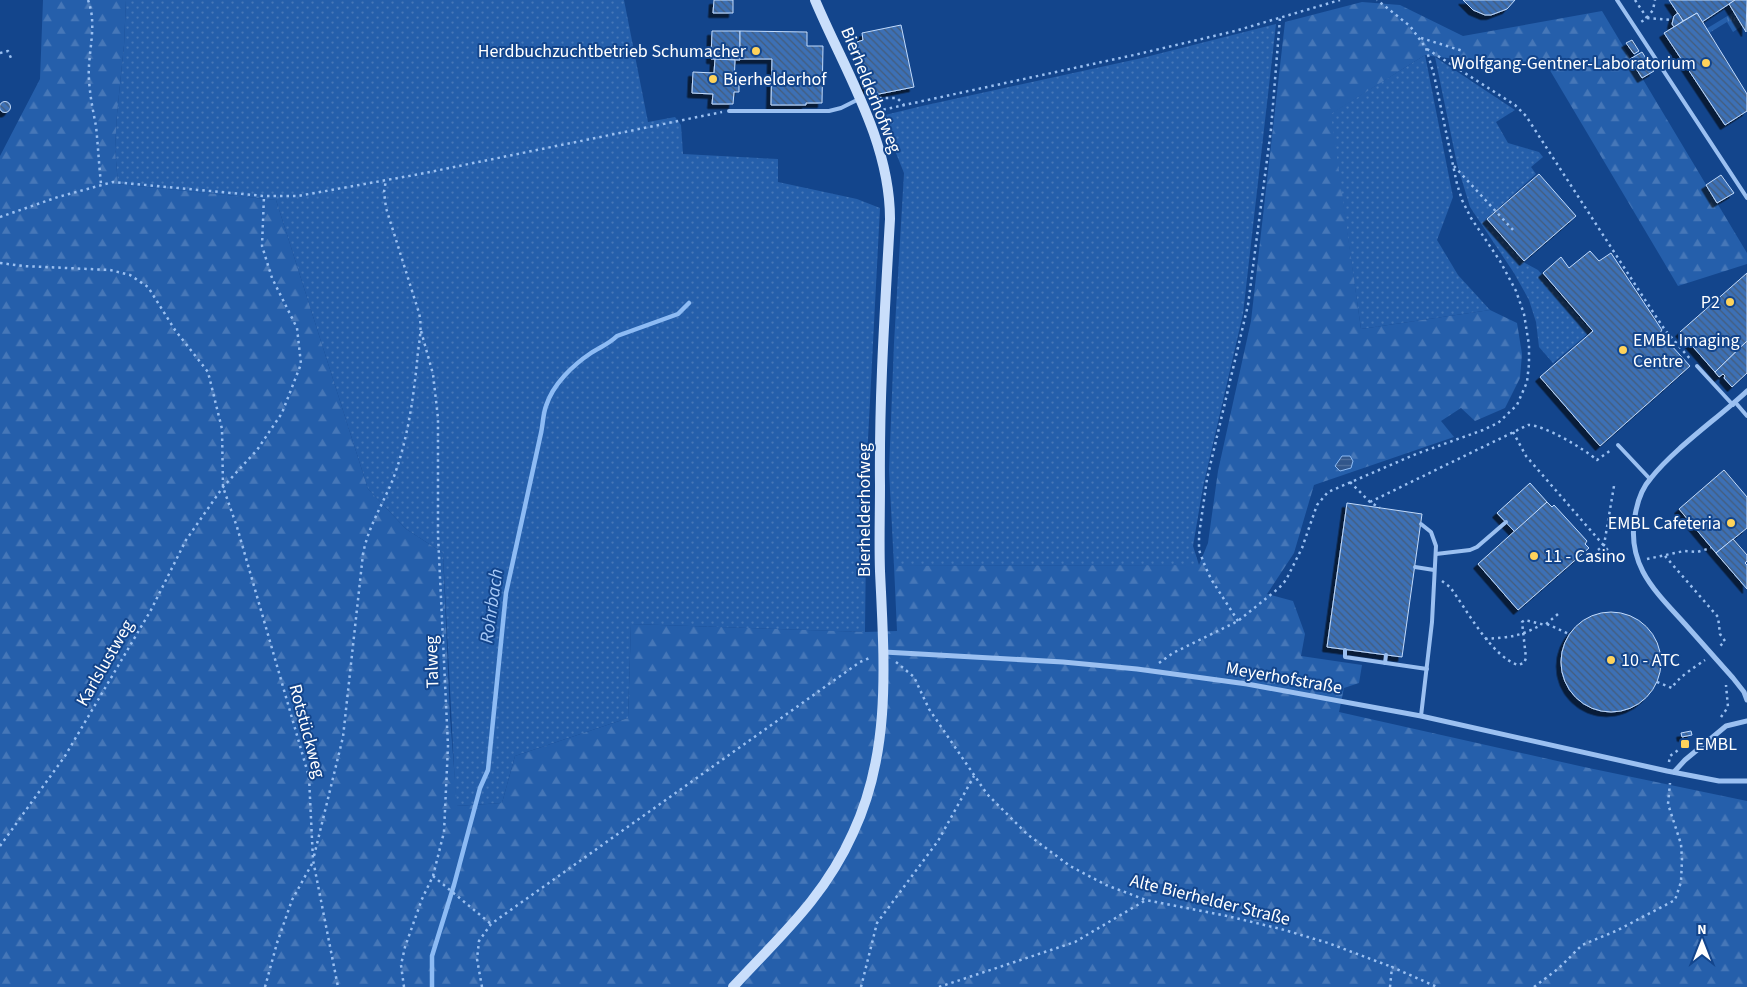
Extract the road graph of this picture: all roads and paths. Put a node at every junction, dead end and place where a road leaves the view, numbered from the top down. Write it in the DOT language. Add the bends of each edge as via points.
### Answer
graph roads {
  1 [pos="88,0"];
  2 [pos="815,0"];
  3 [pos="1340,0"];
  4 [pos="1377,0"];
  5 [pos="1617,0"];
  6 [pos="1635,0"];
  7 [pos="1655,0"];
  8 [pos="1280,18"];
  9 [pos="1647,18"];
  10 [pos="1673,20"];
  11 [pos="1634,26"];
  12 [pos="1420,38"];
  13 [pos="1426,48"];
  14 [pos="1463,51"];
  15 [pos="0,53"];
  16 [pos="11,58"];
  17 [pos="871,93"];
  18 [pos="859,99"];
  19 [pos="904,105"];
  20 [pos="729,112"];
  21 [pos="866,114"];
  22 [pos="1453,165"];
  23 [pos="386,180"];
  24 [pos="101,184"];
  25 [pos="264,196"];
  26 [pos="1747,198"];
  27 [pos="0,217"];
  28 [pos="1514,231"];
  29 [pos="0,263"];
  30 [pos="421,330"];
  31 [pos="1696,366"];
  32 [pos="1747,391"];
  33 [pos="1734,403"];
  34 [pos="1747,416"];
  35 [pos="1513,432"];
  36 [pos="1618,445"];
  37 [pos="1650,479"];
  38 [pos="1350,482"];
  39 [pos="1614,486"];
  40 [pos="222,487"];
  41 [pos="1370,502"];
  42 [pos="1380,508"];
  43 [pos="1506,522"];
  44 [pos="1421,524"];
  45 [pos="1604,545"];
  46 [pos="1712,548"];
  47 [pos="1598,550"];
  48 [pos="1436,554"];
  49 [pos="1665,556"];
  50 [pos="1637,559"];
  51 [pos="1415,567"];
  52 [pos="1434,570"];
  53 [pos="1434,578"];
  54 [pos="1558,614"];
  55 [pos="1238,621"];
  56 [pos="1542,624"];
  57 [pos="1547,624"];
  58 [pos="1524,634"];
  59 [pos="1569,634"];
  60 [pos="1486,639"];
  61 [pos="1345,650"];
  62 [pos="884,652"];
  63 [pos="1711,654"];
  64 [pos="1386,655"];
  65 [pos="1385,663"];
  66 [pos="1427,669"];
  67 [pos="1153,671"];
  68 [pos="1733,678"];
  69 [pos="1657,682"];
  70 [pos="1747,700"];
  71 [pos="1421,716"];
  72 [pos="1718,718"];
  73 [pos="1747,721"];
  74 [pos="1674,772"];
  75 [pos="974,776"];
  76 [pos="1747,780"];
  77 [pos="1671,783"];
  78 [pos="0,846"];
  79 [pos="313,860"];
  80 [pos="434,876"];
  81 [pos="1146,900"];
  82 [pos="491,924"];
  83 [pos="1392,967"];
  84 [pos="265,987"];
  85 [pos="338,987"];
  86 [pos="404,987"];
  87 [pos="482,987"];
  88 [pos="733,987"];
  89 [pos="861,987"];
  90 [pos="939,987"];
  91 [pos="1390,987"];
  92 [pos="1437,987"];
  93 [pos="1534,987"];
  1 -- 24 [label="path" via="93,36 88,59 89,82"];
  2 -- 18 [label="street, Bierhelderhofweg"];
  3 -- 8 [label="path"];
  4 -- 12 [label="path"];
  5 -- 11 [label="lane"];
  6 -- 9 [label="path"];
  7 -- 9 [label="path" via="1654,10"];
  8 -- 19 [label="path" via="1106,62"];
  8 -- 55 [label="path" via="1270,138 1248,305 1207,479 1199,536 1199,550 1211,580"];
  9 -- 10 [label="path"];
  9 -- 11 [label="path"];
  11 -- 26 [label="lane"];
  12 -- 13 [label="path"];
  12 -- 14 [label="path"];
  13 -- 22 [label="path"];
  13 -- 31 [label="path" via="1515,105 1526,116 1651,309"];
  15 -- 16 [label="path" via="8,51"];
  17 -- 19 [label="path" via="880,98 897,98"];
  18 -- 20 [label="lane" via="829,111"];
  18 -- 21 [label="street, Bierhelderhofweg"];
  19 -- 21 [label="path"];
  20 -- 23 [label="path"];
  21 -- 62 [label="street, Bierhelderhofweg" via="882,154 890,210 880,464"];
  22 -- 28 [label="path"];
  22 -- 38 [label="path" via="1470,218 1500,261 1524,314 1529,346 1527,382 1517,405 1498,423"];
  23 -- 25 [label="path" via="298,196"];
  23 -- 30 [label="path" via="386,208 419,312"];
  24 -- 25 [label="path" via="124,183"];
  24 -- 27 [label="path"];
  25 -- 40 [label="path, Karlslustweg" via="262,246 272,278 297,328 301,364 282,413 257,450"];
  29 -- 40 [label="path" via="110,270 130,275 148,287 175,330 208,372 222,429"];
  30 -- 79 [label="path" via="414,395 402,452 363,554 343,737"];
  30 -- 80 [label="path, Talweg" via="433,374 438,418 438,535 448,746 444,832"];
  31 -- 33 [label="lane"];
  32 -- 33 [label="street"];
  33 -- 34 [label="lane"];
  33 -- 37 [label="street"];
  35 -- 36 [label="path" via="1534,426 1597,460"];
  35 -- 41 [label="path"];
  35 -- 45 [label="path" via="1526,456"];
  36 -- 37 [label="lane"];
  37 -- 50 [label="street" via="1639,499 1633,524"];
  38 -- 41 [label="path"];
  38 -- 55 [label="path" via="1321,499 1286,580"];
  39 -- 45 [label="path"];
  40 -- 78 [label="path, Karlslustweg" via="186,540 151,610 65,756"];
  40 -- 79 [label="path, Rotstückweg" via="237,527 309,777"];
  41 -- 42 [label="path"];
  43 -- 48 [label="lane" via="1470,550"];
  44 -- 48 [label="lane" via="1434,538"];
  45 -- 47 [label="path"];
  45 -- 50 [label="path" via="1612,555"];
  46 -- 49 [label="path"];
  48 -- 52 [label="lane"];
  49 -- 50 [label="path"];
  49 -- 63 [label="path" via="1718,617 1720,634 1725,641"];
  50 -- 63 [label="street" via="1652,587"];
  51 -- 52 [label="lane"];
  52 -- 53 [label="lane"];
  53 -- 60 [label="path" via="1450,587"];
  53 -- 66 [label="lane"];
  54 -- 57 [label="path"];
  55 -- 67 [label="path" via="1164,658"];
  56 -- 57 [label="path"];
  56 -- 58 [label="path"];
  56 -- 58 [label="path" via="1524,621"];
  57 -- 59 [label="path"];
  58 -- 60 [label="path"];
  58 -- 60 [label="path" via="1526,658 1518,665"];
  61 -- 65 [label="lane" via="1345,656"];
  62 -- 67 [label="street, Meyerhofstraße" via="1063,662"];
  62 -- 75 [label="path, Alte Bierhelder Straße" via="914,677 929,709"];
  62 -- 82 [label="path" via="860,662"];
  62 -- 88 [label="street, Bierhelderhofweg" via="881,737 870,789 853,833 834,871 814,900"];
  63 -- 68 [label="street"];
  63 -- 69 [label="path" via="1672,688"];
  64 -- 65 [label="lane"];
  65 -- 66 [label="lane"];
  66 -- 71 [label="lane"];
  67 -- 71 [label="street, Meyerhofstraße" via="1280,689"];
  68 -- 70 [label="street"];
  68 -- 72 [label="path" via="1726,684 1728,707"];
  71 -- 74 [label="street, Meyerhofstraße"];
  73 -- 74 [label="street" via="1726,726"];
  74 -- 76 [label="street, Meyerhofstraße" via="1719,781"];
  75 -- 81 [label="path, Alte Bierhelder Straße" via="1015,823 1056,856 1106,885"];
  75 -- 89 [label="path" via="938,841 877,923"];
  77 -- 93 [label="path" via="1668,804 1680,839 1682,859 1681,882 1675,900 1582,945"];
  79 -- 84 [label="path" via="292,900"];
  79 -- 85 [label="path, Rotstückweg"];
  80 -- 82 [label="path"];
  80 -- 86 [label="path, Talweg" via="405,947 402,965"];
  81 -- 83 [label="path, Alte Bierhelder Straße" via="1281,929"];
  81 -- 90 [label="path" via="1075,942"];
  82 -- 87 [label="path" via="479,942 477,959"];
  83 -- 91 [label="path"];
  83 -- 92 [label="path, Alte Bierhelder Straße"];
}
